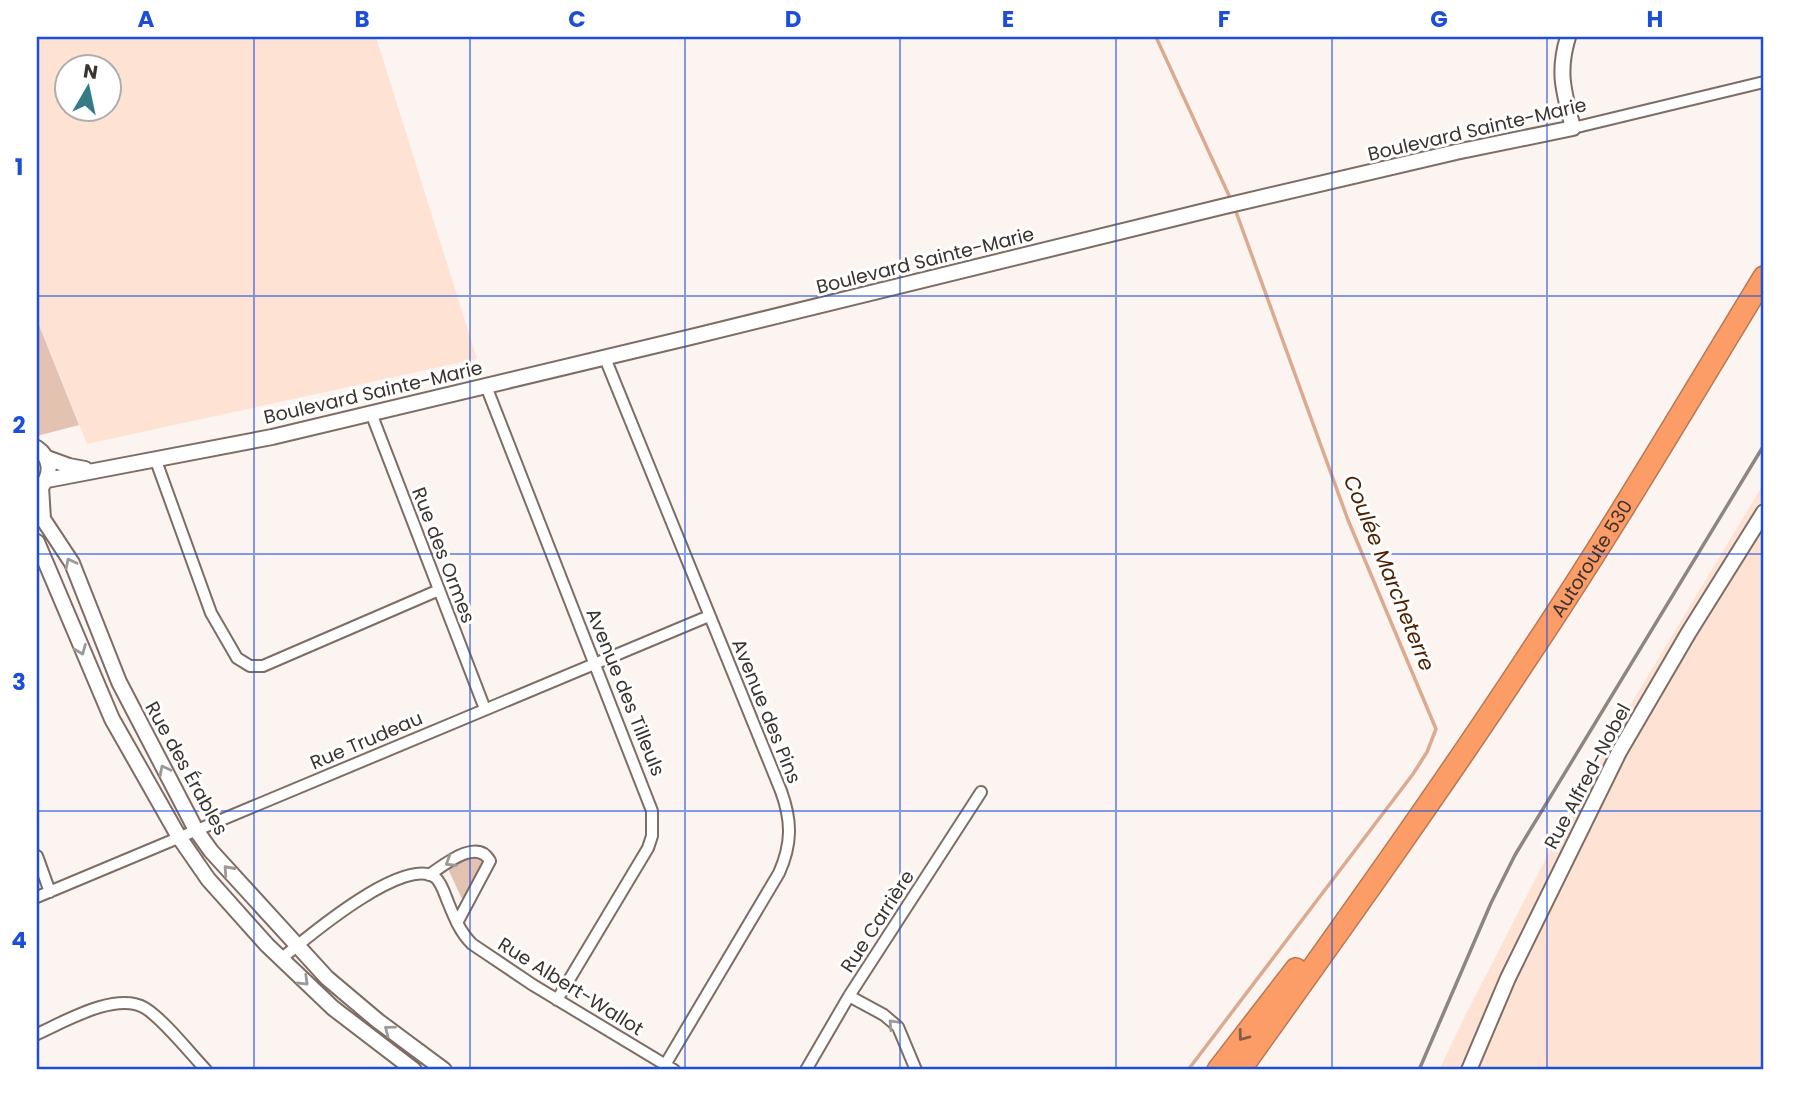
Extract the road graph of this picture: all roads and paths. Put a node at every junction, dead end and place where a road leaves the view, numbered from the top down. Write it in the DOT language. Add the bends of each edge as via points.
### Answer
graph roads {
  1 [pos="1568,37"];
  2 [pos="1764,82"];
  3 [pos="1573,128"];
  4 [pos="1764,277"];
  5 [pos="605,358"];
  6 [pos="486,386"];
  7 [pos="371,413"];
  8 [pos="42,453"];
  9 [pos="155,458"];
  10 [pos="93,470"];
  11 [pos="42,485"];
  12 [pos="1764,512"];
  13 [pos="37,542"];
  14 [pos="439,590"];
  15 [pos="709,616"];
  16 [pos="596,662"];
  17 [pos="485,709"];
  18 [pos="981,792"];
  19 [pos="196,830"];
  20 [pos="1408,832"];
  21 [pos="179,838"];
  22 [pos="37,856"];
  23 [pos="429,875"];
  24 [pos="50,892"];
  25 [pos="37,897"];
  26 [pos="457,923"];
  27 [pos="296,946"];
  28 [pos="281,959"];
  29 [pos="849,996"];
  30 [pos="557,1000"];
  31 [pos="37,1034"];
  32 [pos="669,1068"];
  33 [pos="205,1070"];
  34 [pos="414,1070"];
  35 [pos="444,1070"];
  36 [pos="806,1070"];
  37 [pos="916,1070"];
  38 [pos="1218,1070"];
  39 [pos="1240,1070"];
  40 [pos="1469,1070"];
  1 -- 3 [label="street" via="1561,78"];
  2 -- 3 [label="street, Boulevard Sainte-Marie"];
  3 -- 5 [label="street, Boulevard Sainte-Marie" via="1221,207"];
  4 -- 20 [label="highway, Autoroute 530" via="1559,610"];
  5 -- 6 [label="street, Boulevard Sainte-Marie"];
  5 -- 15 [label="street, Avenue des Pins"];
  6 -- 7 [label="street, Boulevard Sainte-Marie"];
  6 -- 16 [label="street, Avenue des Tilleuls"];
  7 -- 9 [label="street, Boulevard Sainte-Marie"];
  7 -- 14 [label="street, Rue des Ormes"];
  8 -- 10 [label="street, Boulevard Sainte-Marie" via="69,466"];
  8 -- 11 [label="street, Boulevard Sainte-Marie" via="49,473"];
  9 -- 10 [label="street, Boulevard Sainte-Marie"];
  9 -- 14 [label="street" via="211,613 237,658 250,666 263,666"];
  10 -- 11 [label="street, Boulevard Sainte-Marie"];
  19 -- 11 [label="street, Rue des Érables, one-way" via="118,682 72,563 43,519"];
  12 -- 40 [label="street, Rue Alfred-Nobel" via="1607,775 1508,978"];
  13 -- 21 [label="street, Rue des Érables, one-way" via="112,719"];
  14 -- 17 [label="street, Rue des Ormes"];
  15 -- 16 [label="street, Rue Trudeau"];
  15 -- 32 [label="street, Avenue des Pins" via="781,791 790,834 779,873"];
  16 -- 17 [label="street, Rue Trudeau"];
  16 -- 30 [label="street, Avenue des Tilleuls" via="650,801 652,835 643,859"];
  17 -- 19 [label="street, Rue Trudeau"];
  18 -- 29 [label="street, Rue Carrière"];
  19 -- 21 [label="street, Rue Trudeau"];
  27 -- 19 [label="street, Rue des Érables, one-way"];
  20 -- 38 [label="highway, Autoroute 530, one-way"];
  20 -- 39 [label="highway, Autoroute 530"];
  21 -- 24 [label="street, Rue Trudeau"];
  21 -- 28 [label="street, Rue des Érables" via="208,879"];
  22 -- 24 [label="street"];
  23 -- 26 [label="street, Rue Albert-Wallot" via="440,883"];
  26 -- 23 [label="street, one-way" via="486,872 488,856 470,852"];
  23 -- 27 [label="street" via="411,875 361,897"];
  24 -- 25 [label="street, Rue Trudeau"];
  26 -- 30 [label="street, Rue Albert-Wallot" via="463,935 491,958"];
  27 -- 28 [label="street"];
  35 -- 27 [label="street, Rue des Érables, one-way" via="377,1021"];
  28 -- 34 [label="street, Rue des Érables, one-way" via="333,1008"];
  29 -- 36 [label="street, Rue Carrière"];
  37 -- 29 [label="street, one-way" via="898,1027"];
  30 -- 32 [label="street, Rue Albert-Wallot"];
  31 -- 33 [label="street" via="101,1007 131,1003 145,1008"];
}
